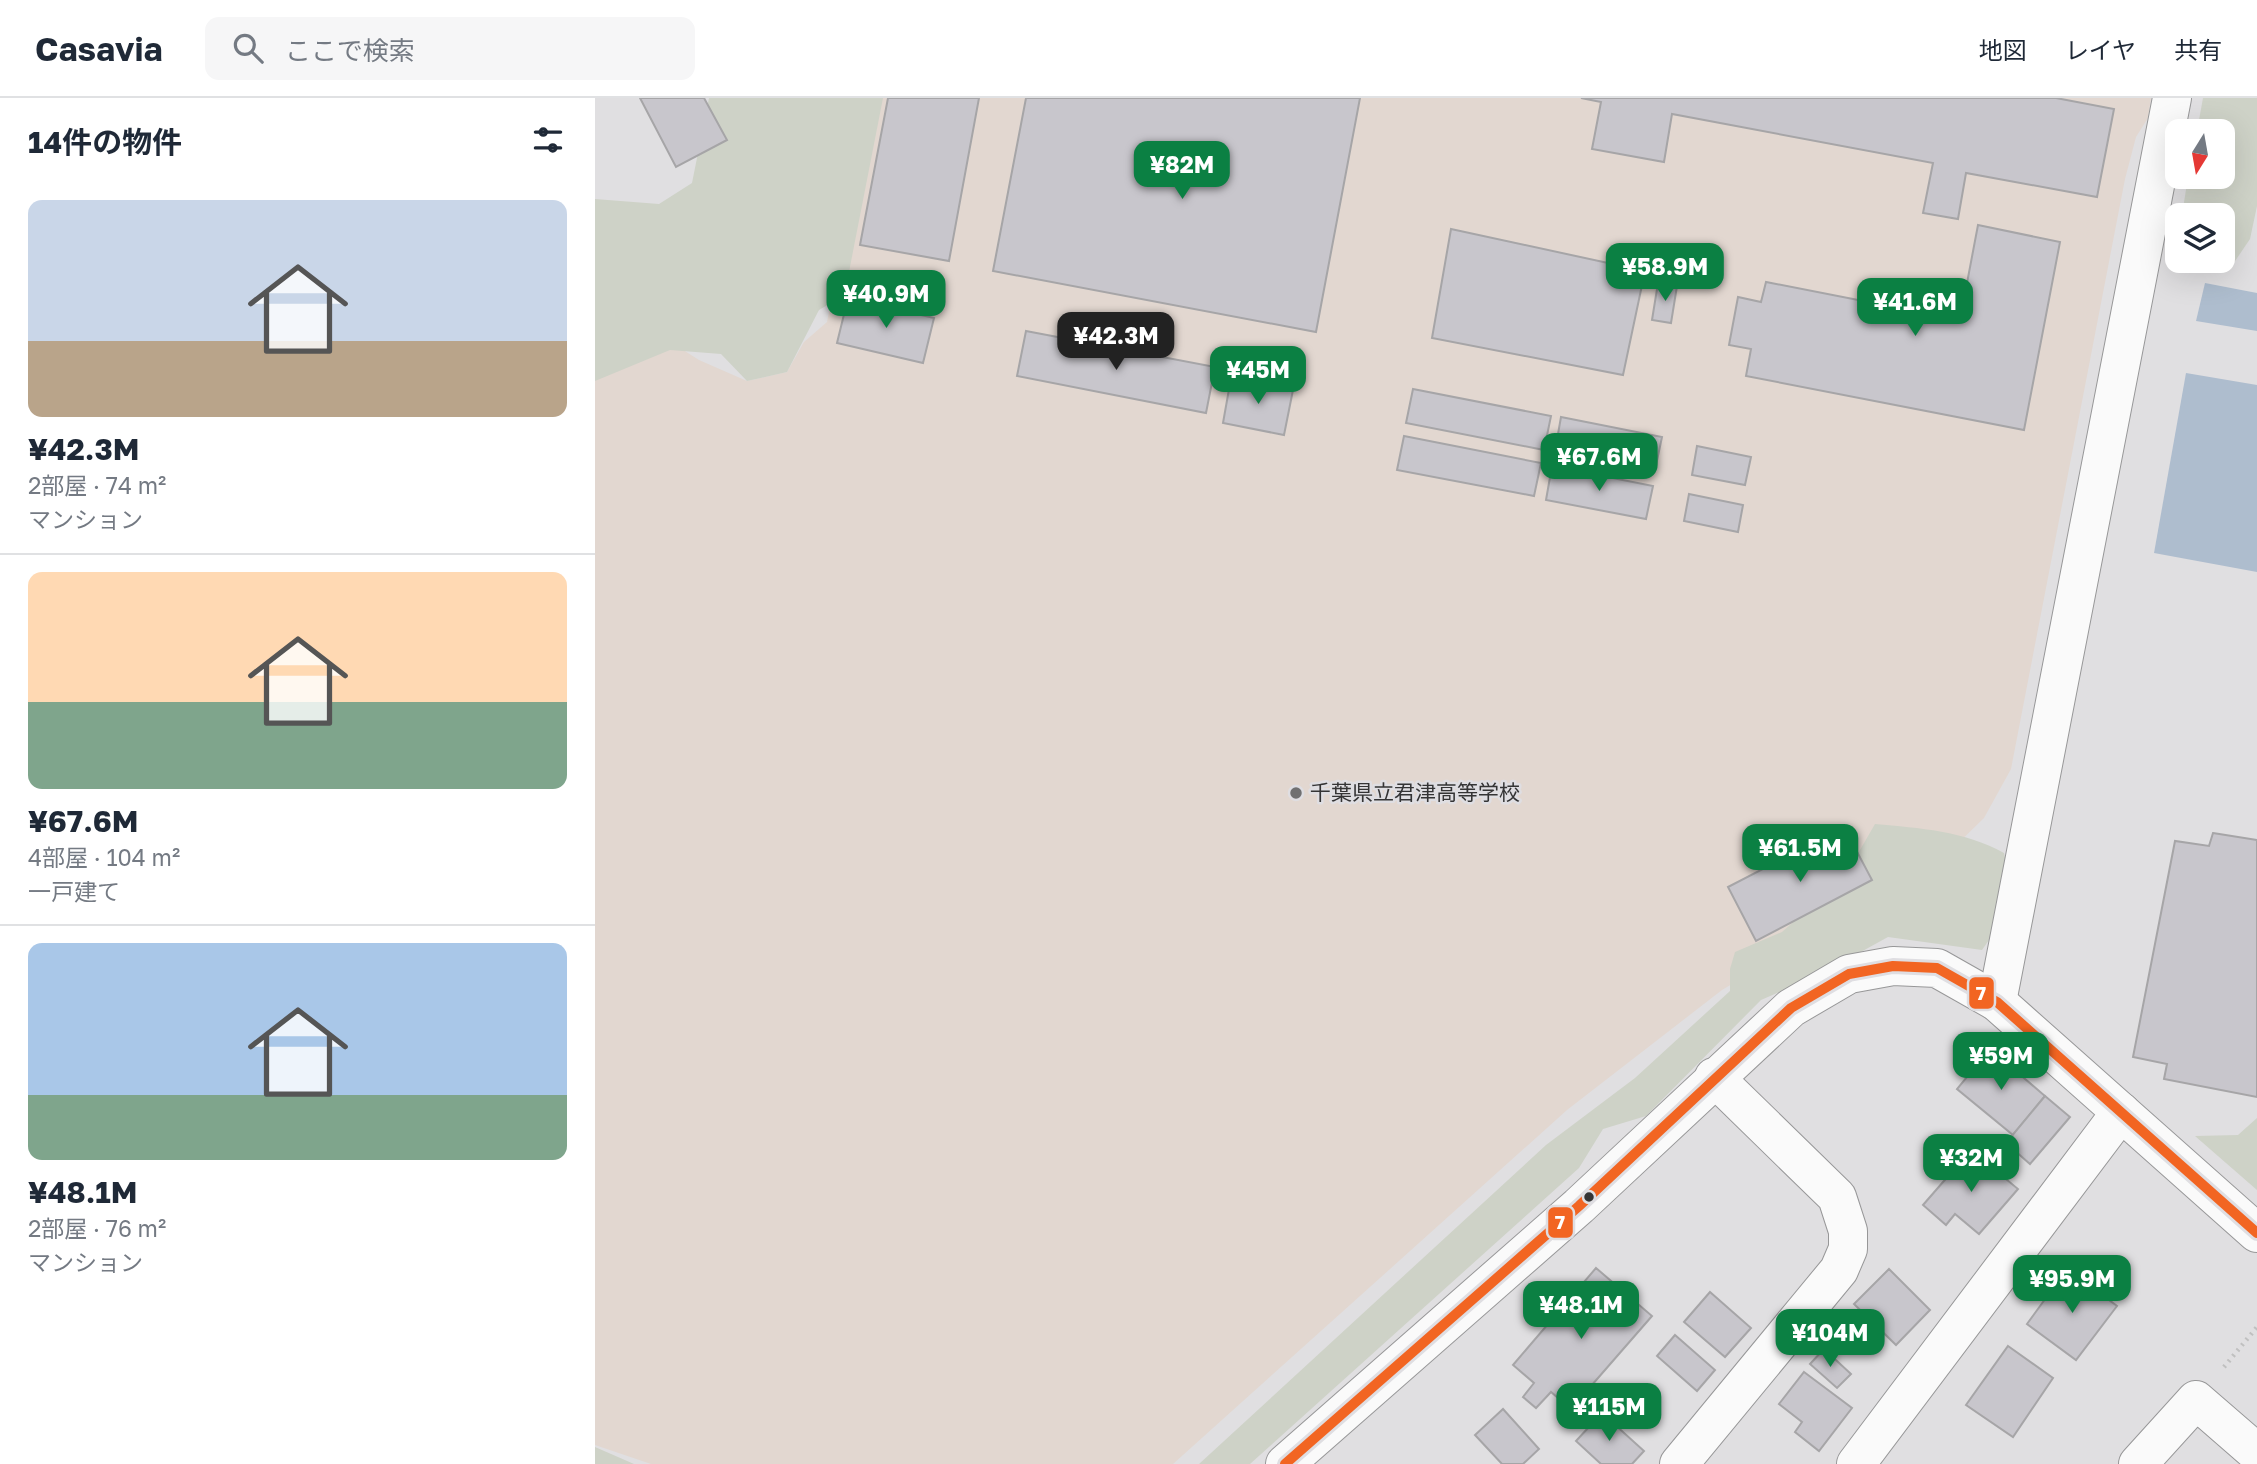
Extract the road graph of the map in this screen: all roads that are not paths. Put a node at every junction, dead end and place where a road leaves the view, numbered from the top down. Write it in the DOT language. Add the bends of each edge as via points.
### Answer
graph roads {
  1 [pos="2172,98"];
  2 [pos="1997,1002"];
  3 [pos="1714,1077"];
  4 [pos="2121,1112"];
  5 [pos="2257,1233"];
  6 [pos="2257,1453"];
  7 [pos="1286,1464"];
  8 [pos="1679,1464"];
  9 [pos="1856,1464"];
  10 [pos="2138,1464"];
  1 -- 2 [label="street"];
  2 -- 3 [label="street" via="1937,968 1893,966 1849,974 1791,1008"];
  2 -- 4 [label="street"];
  3 -- 7 [label="street" via="1579,1206"];
  3 -- 8 [label="street" via="1837,1197 1848,1249 1839,1270"];
  4 -- 5 [label="street"];
  4 -- 9 [label="street"];
  6 -- 10 [label="street" via="2196,1400"];
}
